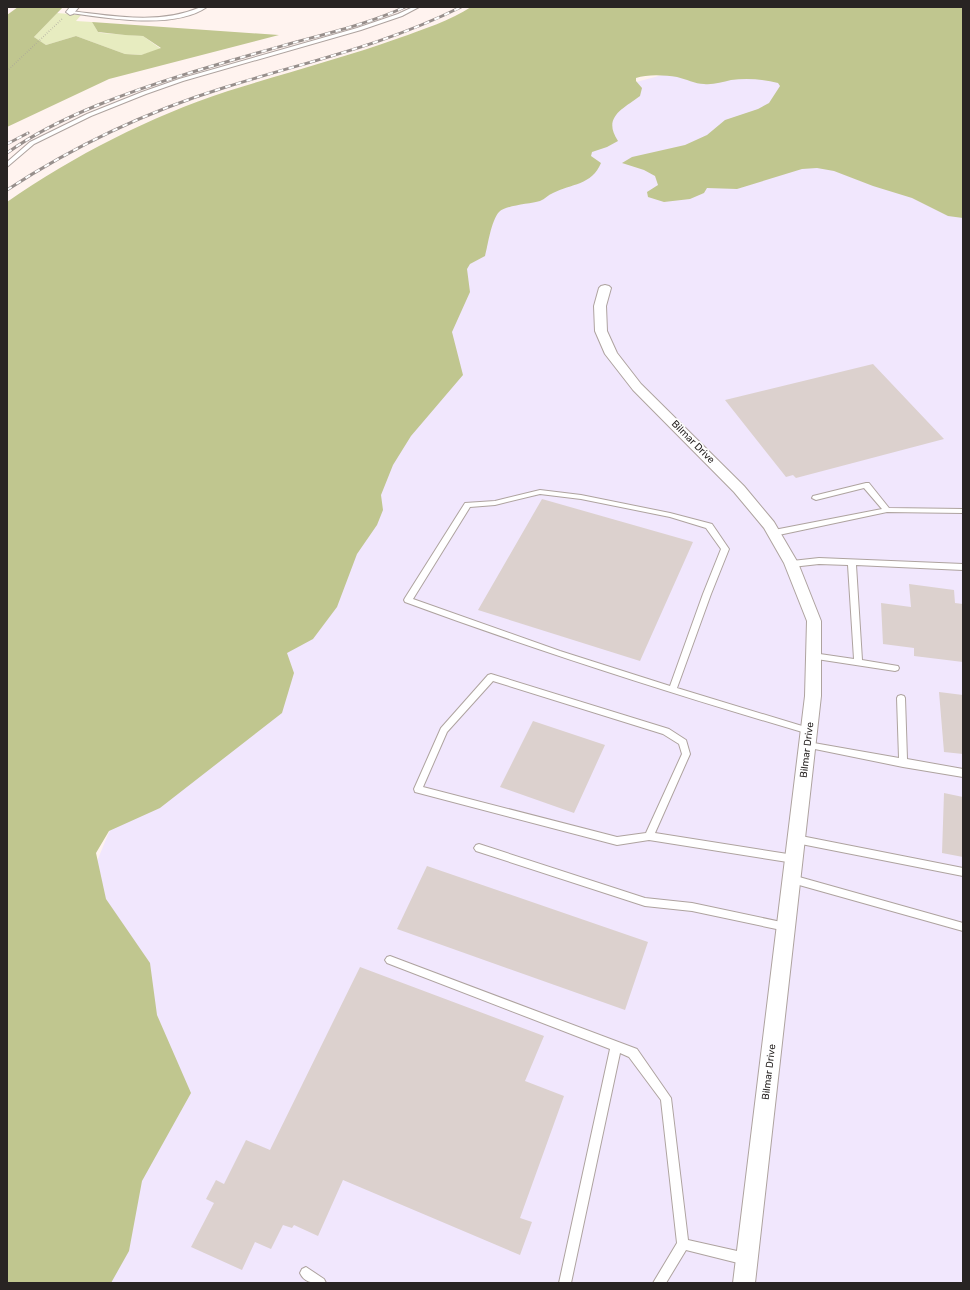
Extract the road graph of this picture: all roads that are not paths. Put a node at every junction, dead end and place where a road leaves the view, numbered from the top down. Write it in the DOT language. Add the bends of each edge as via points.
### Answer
graph roads {
  1 [pos="205,7"];
  2 [pos="417,7"];
  3 [pos="72,9"];
  4 [pos="7,165"];
  5 [pos="605,288"];
  6 [pos="816,498"];
  7 [pos="887,510"];
  8 [pos="963,511"];
  9 [pos="774,533"];
  10 [pos="852,563"];
  11 [pos="792,564"];
  12 [pos="963,567"];
  13 [pos="814,656"];
  14 [pos="858,663"];
  15 [pos="895,668"];
  16 [pos="672,689"];
  17 [pos="901,698"];
  18 [pos="808,738"];
  19 [pos="903,763"];
  20 [pos="963,773"];
  21 [pos="649,836"];
  22 [pos="796,839"];
  23 [pos="479,848"];
  24 [pos="794,859"];
  25 [pos="963,872"];
  26 [pos="792,879"];
  27 [pos="786,927"];
  28 [pos="963,927"];
  29 [pos="390,960"];
  30 [pos="616,1047"];
  31 [pos="683,1244"];
  32 [pos="747,1259"];
  33 [pos="306,1274"];
  34 [pos="320,1283"];
  35 [pos="565,1283"];
  36 [pos="659,1283"];
  37 [pos="744,1283"];
  1 -- 3 [label="lane" via="176,17 148,19"];
  2 -- 4 [label="lane" via="359,29 144,93 89,115 32,144"];
  5 -- 9 [label="street, Bilmar Drive" via="600,306 601,331 611,354 637,387 739,489"];
  6 -- 7 [label="lane" via="866,485"];
  7 -- 8 [label="lane"];
  7 -- 9 [label="lane"];
  9 -- 11 [label="street, Bilmar Drive"];
  10 -- 11 [label="lane" via="819,560"];
  10 -- 12 [label="lane"];
  10 -- 14 [label="lane"];
  11 -- 13 [label="street, Bilmar Drive" via="814,621"];
  13 -- 14 [label="lane"];
  13 -- 18 [label="street, Bilmar Drive"];
  14 -- 15 [label="lane"];
  16 -- 16 [label="lane" via="481,628 408,600 468,505 495,503 540,492 588,498 709,526 725,548"];
  16 -- 18 [label="lane"];
  17 -- 19 [label="lane"];
  18 -- 19 [label="lane"];
  18 -- 22 [label="street, Bilmar Drive"];
  19 -- 20 [label="lane"];
  21 -- 21 [label="lane" via="686,754 683,742 666,731 491,677 444,730 418,789 617,841"];
  21 -- 24 [label="lane"];
  22 -- 24 [label="street, Bilmar Drive"];
  22 -- 25 [label="lane"];
  23 -- 27 [label="lane" via="645,902 692,907"];
  24 -- 26 [label="street, Bilmar Drive"];
  26 -- 27 [label="street, Bilmar Drive"];
  26 -- 28 [label="lane"];
  27 -- 32 [label="street, Bilmar Drive"];
  29 -- 30 [label="lane"];
  30 -- 31 [label="lane" via="633,1053 666,1098"];
  30 -- 35 [label="lane"];
  31 -- 32 [label="lane"];
  31 -- 36 [label="lane"];
  32 -- 37 [label="street, Bilmar Drive"];
  33 -- 34 [label="lane"];
}
